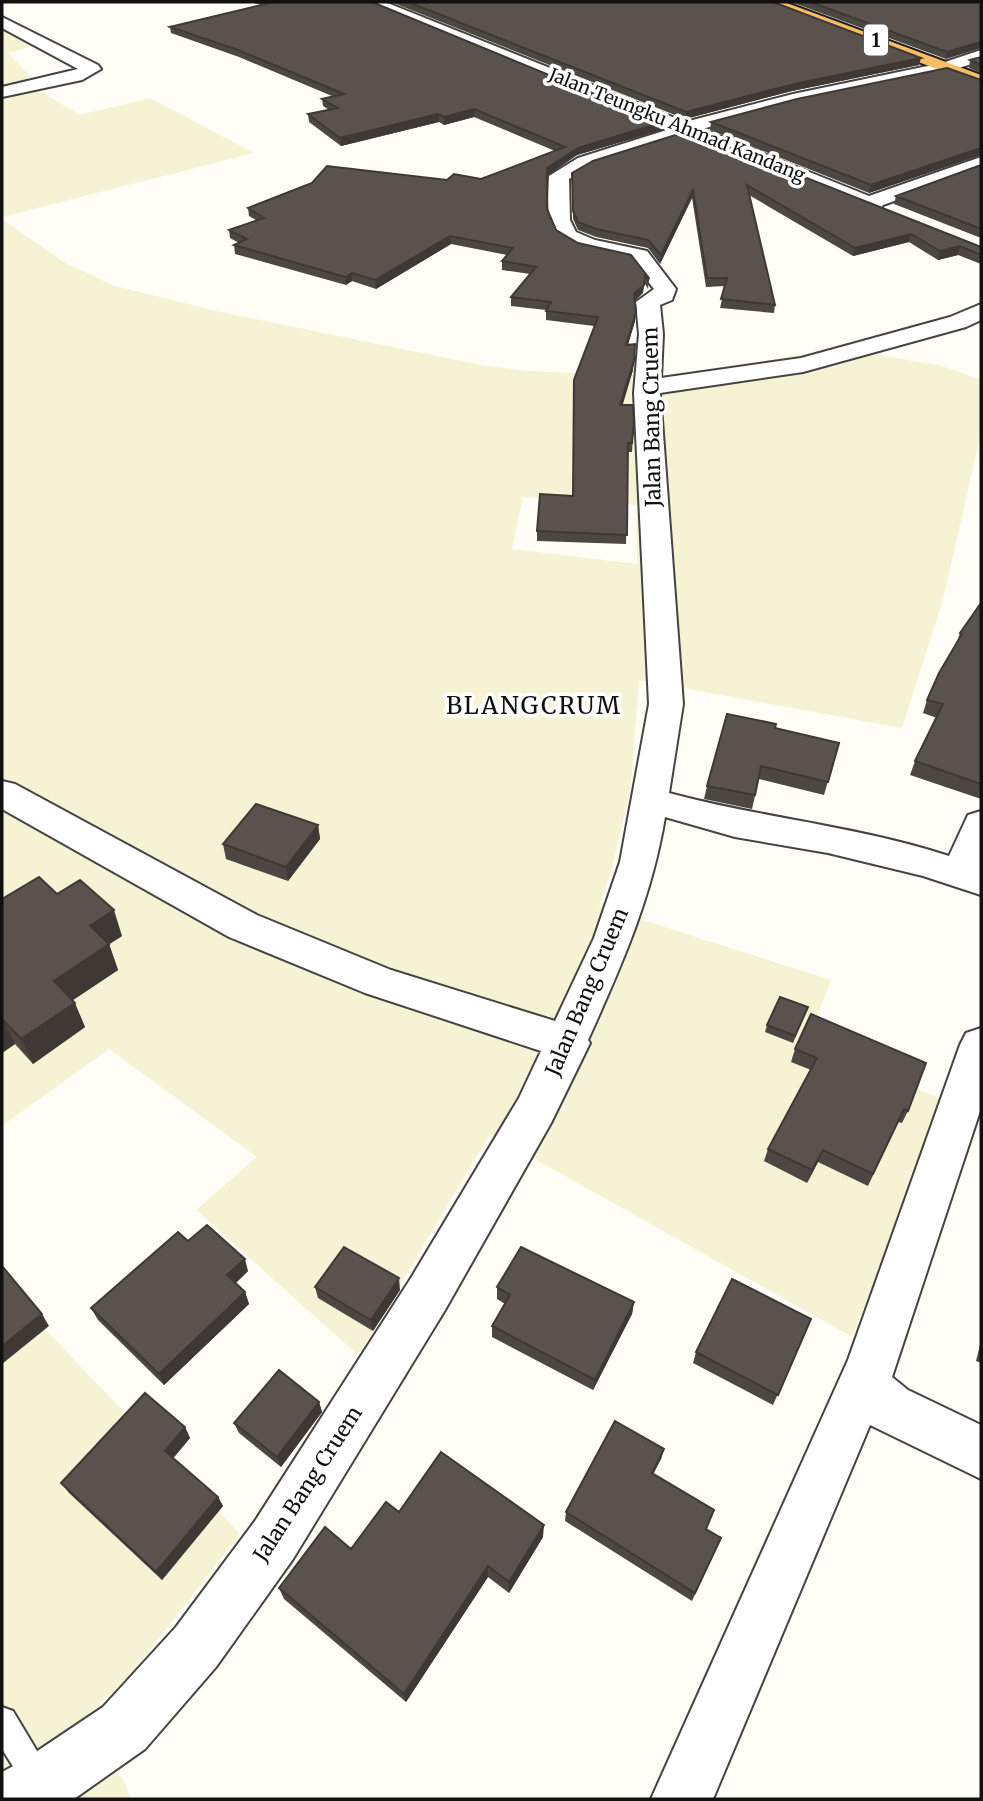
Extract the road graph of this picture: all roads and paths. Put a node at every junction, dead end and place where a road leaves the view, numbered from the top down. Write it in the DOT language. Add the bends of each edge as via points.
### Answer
graph roads {
  1 [pos="372,2"];
  2 [pos="770,2"];
  3 [pos="2,22"];
  4 [pos="981,55"];
  5 [pos="946,67"];
  6 [pos="981,81"];
  7 [pos="2,92"];
  8 [pos="686,129"];
  9 [pos="981,163"];
  10 [pos="869,203"];
  11 [pos="894,213"];
  12 [pos="981,311"];
  13 [pos="648,387"];
  14 [pos="2,793"];
  15 [pos="652,801"];
  16 [pos="981,824"];
  17 [pos="971,878"];
  18 [pos="569,1043"];
  19 [pos="981,1045"];
  20 [pos="861,1385"];
  21 [pos="981,1453"];
  22 [pos="2,1722"];
  23 [pos="28,1792"];
  24 [pos="682,1799"];
  1 -- 8 [label="street, Jalan Teungku Ahmad Kandang"];
  2 -- 5 [label="highway, 1"];
  3 -- 7 [label="street" via="92,69"];
  4 -- 5 [label="street"];
  5 -- 6 [label="highway, 1"];
  5 -- 8 [label="street" via="793,99"];
  8 -- 10 [label="street, Jalan Teungku Ahmad Kandang"];
  8 -- 13 [label="street, Jalan Bang Cruem" via="585,162 559,176 557,222 564,235 588,246 643,257 665,289 664,295 648,302"];
  9 -- 10 [label="street"];
  10 -- 11 [label="street, Jalan Teungku Ahmad Kandang"];
  12 -- 13 [label="street" via="958,322 803,365"];
  13 -- 15 [label="street, Jalan Bang Cruem" via="666,704"];
  14 -- 18 [label="street" via="243,926 379,982"];
  15 -- 17 [label="street"];
  15 -- 18 [label="street, Jalan Bang Cruem" via="639,862 614,938"];
  16 -- 17 [label="street"];
  18 -- 23 [label="street, Jalan Bang Cruem" via="536,1110 428,1294 274,1540 196,1647 124,1728"];
  19 -- 20 [label="street"];
  20 -- 21 [label="street" via="890,1408"];
  20 -- 24 [label="street"];
  22 -- 23 [label="lane"];
}
